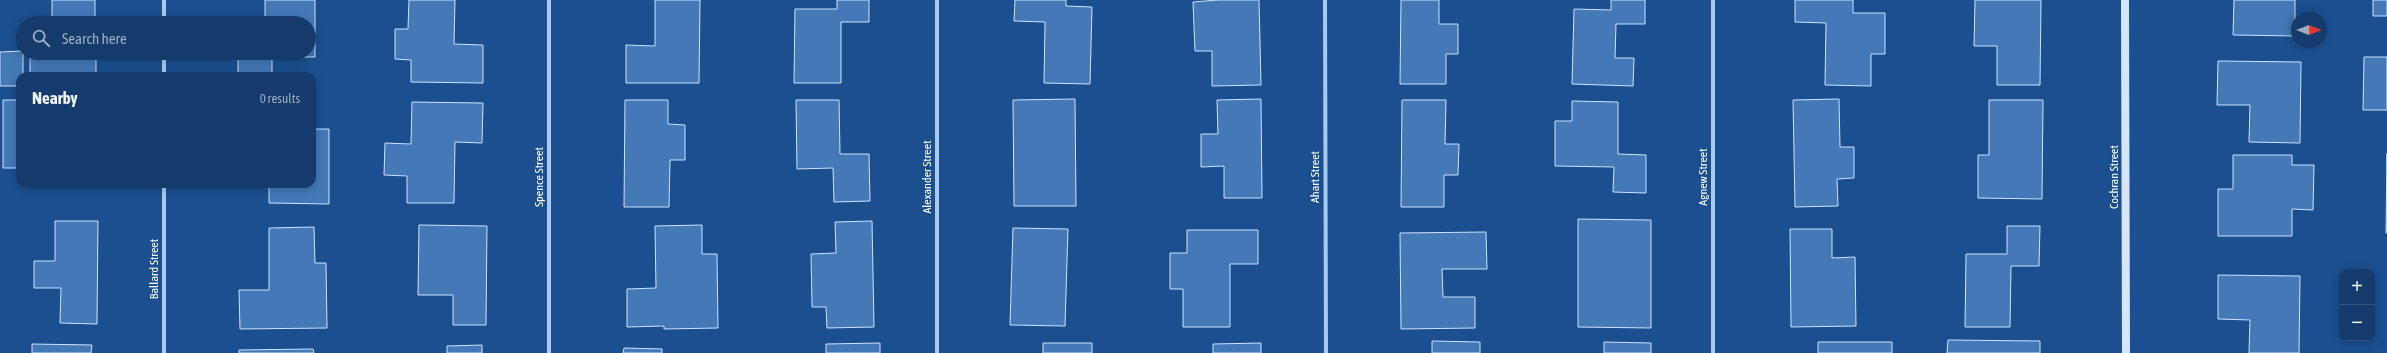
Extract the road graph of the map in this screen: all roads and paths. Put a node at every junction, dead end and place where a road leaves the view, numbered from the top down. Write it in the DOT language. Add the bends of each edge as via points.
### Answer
graph roads {
  1 [pos="164,0"];
  2 [pos="549,0"];
  3 [pos="937,0"];
  4 [pos="1325,0"];
  5 [pos="1713,0"];
  6 [pos="2125,0"];
  7 [pos="164,16"];
  8 [pos="164,60"];
  9 [pos="164,72"];
  10 [pos="164,188"];
  11 [pos="164,353"];
  12 [pos="549,353"];
  13 [pos="937,353"];
  14 [pos="1326,353"];
  15 [pos="1713,353"];
  16 [pos="2126,353"];
  1 -- 7 [label="street"];
  2 -- 12 [label="street, Spence Street"];
  3 -- 13 [label="street, Alexander Street"];
  4 -- 14 [label="street, Ahart Street"];
  5 -- 15 [label="street, Agnew Street"];
  6 -- 16 [label="main road, Cochran Street"];
  8 -- 9 [label="street"];
  10 -- 11 [label="street, Ballard Street"];
}
